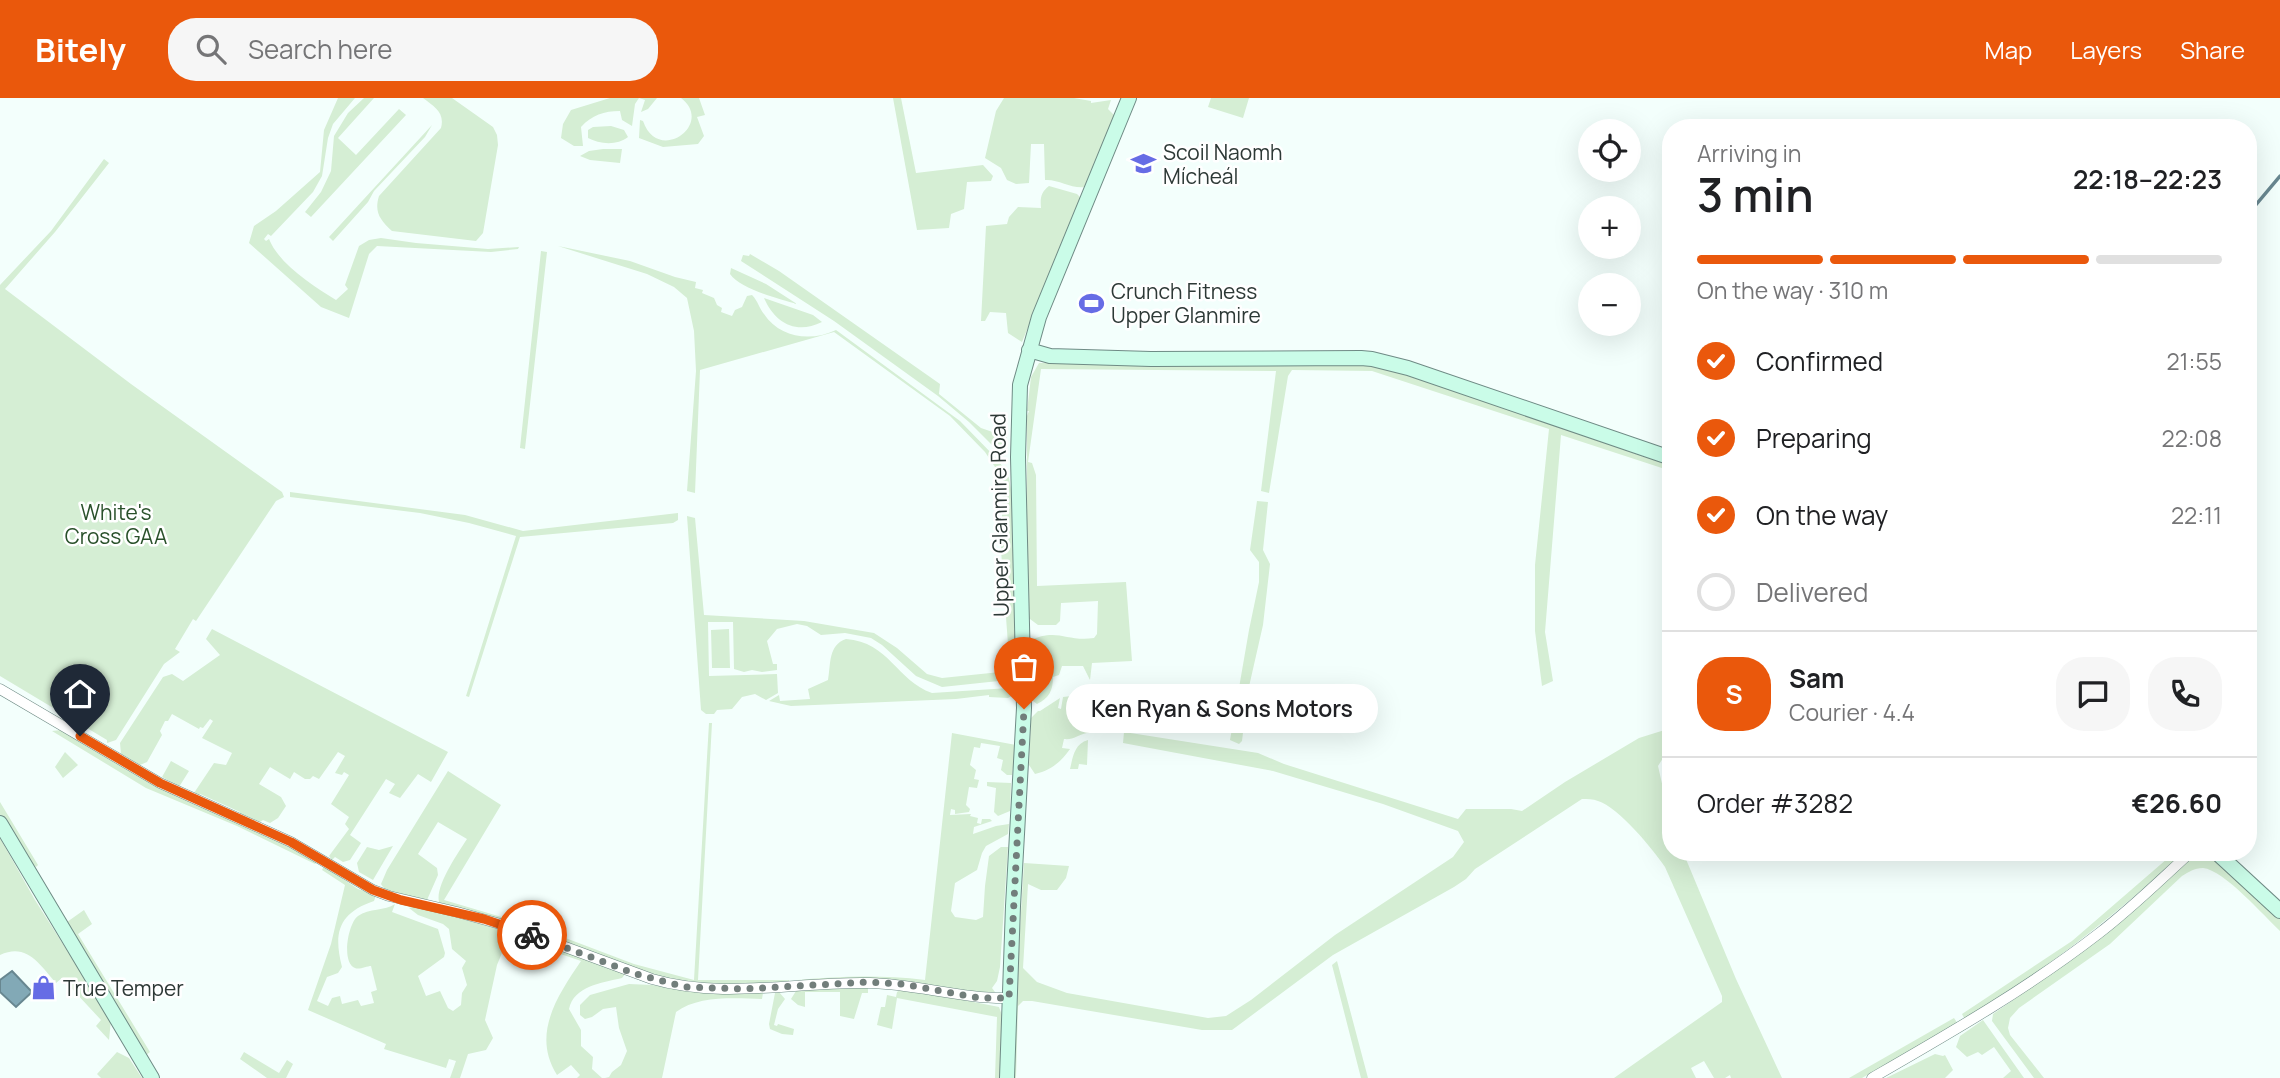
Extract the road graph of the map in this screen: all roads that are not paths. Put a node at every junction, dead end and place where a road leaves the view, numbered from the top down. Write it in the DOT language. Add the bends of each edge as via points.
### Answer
graph roads {
  1 [pos="1129,98"];
  2 [pos="1029,350"];
  3 [pos="1662,455"];
  4 [pos="0,689"];
  5 [pos="0,823"];
  6 [pos="2181,861"];
  7 [pos="2226,861"];
  8 [pos="2280,911"];
  9 [pos="1009,998"];
  10 [pos="152,1078"];
  11 [pos="1007,1078"];
  12 [pos="1872,1078"];
  1 -- 2 [label="main road, Upper Glanmire Road"];
  2 -- 3 [label="main road" via="1050,356 1152,359 1372,359"];
  2 -- 9 [label="main road, Upper Glanmire Road" via="1017,416 1024,709"];
  4 -- 9 [label="street" via="160,783 291,842 373,890 511,927 662,982 708,989 903,984 980,998"];
  5 -- 10 [label="main road"];
  6 -- 12 [label="street" via="2076,951 1964,1026"];
  7 -- 8 [label="main road"];
  9 -- 11 [label="main road, Upper Glanmire Road"];
}
